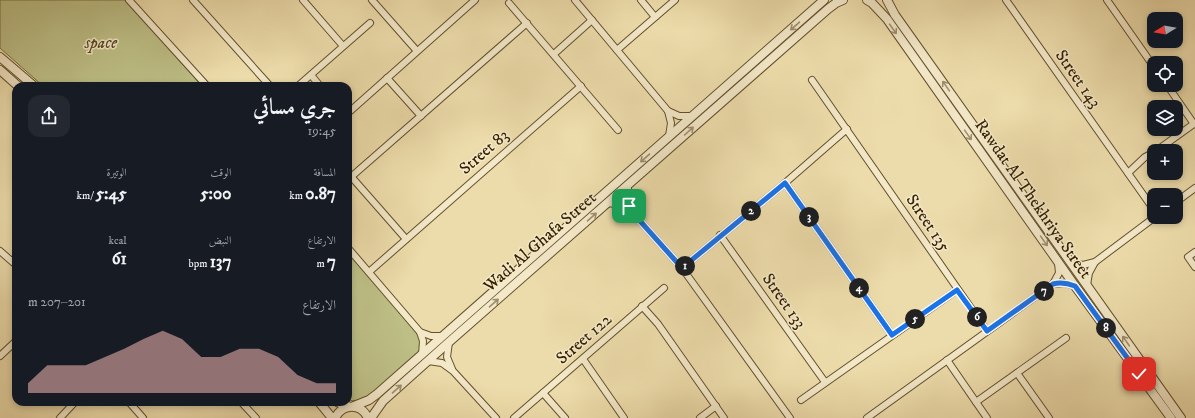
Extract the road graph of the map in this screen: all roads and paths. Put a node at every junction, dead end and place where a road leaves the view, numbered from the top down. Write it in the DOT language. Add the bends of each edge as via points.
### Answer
graph roads {
  1 [pos="129,0"];
  2 [pos="192,0"];
  3 [pos="303,0"];
  4 [pos="372,0"];
  5 [pos="475,0"];
  6 [pos="575,0"];
  7 [pos="641,0"];
  8 [pos="675,0"];
  9 [pos="824,0"];
  10 [pos="843,0"];
  11 [pos="867,0"];
  12 [pos="887,0"];
  13 [pos="1006,0"];
  14 [pos="1107,0"];
  15 [pos="509,3"];
  16 [pos="655,17"];
  17 [pos="592,20"];
  18 [pos="370,23"];
  19 [pos="527,23"];
  20 [pos="343,46"];
  21 [pos="617,50"];
  22 [pos="417,51"];
  23 [pos="554,54"];
  24 [pos="0,57"];
  25 [pos="1147,57"];
  26 [pos="1,71"];
  27 [pos="311,75"];
  28 [pos="387,78"];
  29 [pos="812,80"];
  30 [pos="13,82"];
  31 [pos="29,82"];
  32 [pos="203,82"];
  33 [pos="266,82"];
  34 [pos="303,82"];
  35 [pos="317,82"];
  36 [pos="581,86"];
  37 [pos="1172,92"];
  38 [pos="352,109"];
  39 [pos="668,111"];
  40 [pos="421,116"];
  41 [pos="692,116"];
  42 [pos="1194,123"];
  43 [pos="847,129"];
  44 [pos="618,130"];
  45 [pos="669,136"];
  46 [pos="1166,144"];
  47 [pos="1147,156"];
  48 [pos="352,173"];
  49 [pos="1128,173"];
  50 [pos="352,177"];
  51 [pos="785,183"];
  52 [pos="628,186"];
  53 [pos="1195,188"];
  54 [pos="1183,197"];
  55 [pos="1147,200"];
  56 [pos="608,203"];
  57 [pos="632,212"];
  58 [pos="1147,223"];
  59 [pos="720,235"];
  60 [pos="406,239"];
  61 [pos="0,251"];
  62 [pos="1195,252"];
  63 [pos="352,253"];
  64 [pos="1057,260"];
  65 [pos="12,262"];
  66 [pos="1095,262"];
  67 [pos="1071,263"];
  68 [pos="1195,267"];
  69 [pos="682,268"];
  70 [pos="369,272"];
  71 [pos="1053,284"];
  72 [pos="1087,285"];
  73 [pos="1075,286"];
  74 [pos="664,288"];
  75 [pos="957,290"];
  76 [pos="642,306"];
  77 [pos="987,331"];
  78 [pos="420,332"];
  79 [pos="892,335"];
  80 [pos="443,336"];
  81 [pos="1066,338"];
  82 [pos="449,342"];
  83 [pos="12,345"];
  84 [pos="422,355"];
  85 [pos="0,356"];
  86 [pos="582,359"];
  87 [pos="947,360"];
  88 [pos="428,361"];
  89 [pos="453,371"];
  90 [pos="1017,373"];
  91 [pos="825,382"];
  92 [pos="543,393"];
  93 [pos="801,400"];
  94 [pos="976,402"];
  95 [pos="71,406"];
  96 [pos="132,406"];
  97 [pos="245,406"];
  98 [pos="322,406"];
  99 [pos="351,406"];
  100 [pos="352,406"];
  101 [pos="716,406"];
  102 [pos="787,417"];
  103 [pos="60,418"];
  104 [pos="143,418"];
  105 [pos="256,418"];
  106 [pos="332,418"];
  107 [pos="335,418"];
  108 [pos="368,418"];
  109 [pos="371,418"];
  110 [pos="496,418"];
  111 [pos="514,418"];
  112 [pos="565,418"];
  113 [pos="624,418"];
  114 [pos="700,418"];
  115 [pos="724,418"];
  116 [pos="867,418"];
  117 [pos="987,418"];
  118 [pos="1049,418"];
  119 [pos="1172,418"];
  120 [pos="1181,418"];
  1 -- 32 [label="street"];
  2 -- 33 [label="street"];
  3 -- 20 [label="street"];
  4 -- 22 [label="street"];
  5 -- 22 [label="street"];
  6 -- 17 [label="street"];
  7 -- 16 [label="street"];
  8 -- 16 [label="street"];
  9 -- 41 [label="street, Wadi Al Ghafa Street, one-way"];
  52 -- 10 [label="street, Wadi Al Ghafa Street, one-way" via="836,2"];
  11 -- 64 [label="street, Rawdat Al Thekhriya Street, one-way" via="887,19"];
  67 -- 12 [label="street, Rawdat Al Thekhriya Street, one-way" via="895,15"];
  13 -- 49 [label="street, Street 143"];
  14 -- 25 [label="street"];
  15 -- 19 [label="street"];
  16 -- 21 [label="street"];
  17 -- 21 [label="street"];
  17 -- 23 [label="street"];
  18 -- 20 [label="street"];
  19 -- 23 [label="street"];
  19 -- 40 [label="street"];
  20 -- 27 [label="street"];
  21 -- 39 [label="street"];
  22 -- 28 [label="street"];
  23 -- 36 [label="street"];
  24 -- 31 [label="street"];
  26 -- 30 [label="street"];
  27 -- 34 [label="street"];
  27 -- 35 [label="street"];
  28 -- 38 [label="street"];
  28 -- 40 [label="street"];
  29 -- 43 [label="street, Street 135"];
  36 -- 44 [label="street"];
  36 -- 60 [label="street, Street 83"];
  37 -- 42 [label="street"];
  39 -- 41 [label="street" via="679,116"];
  39 -- 45 [label="street" via="671,123"];
  40 -- 48 [label="street"];
  41 -- 45 [label="street, Wadi Al Ghafa Street"];
  42 -- 46 [label="street"];
  43 -- 51 [label="street"];
  43 -- 75 [label="street, Street 135"];
  45 -- 80 [label="street, Wadi Al Ghafa Street, one-way"];
  47 -- 49 [label="street"];
  49 -- 55 [label="street, Street 143"];
  50 -- 60 [label="street"];
  51 -- 59 [label="street"];
  51 -- 79 [label="street"];
  52 -- 56 [label="street, Wadi Al Ghafa Street"];
  52 -- 57 [label="street"];
  53 -- 54 [label="street"];
  56 -- 57 [label="street" via="621,205"];
  82 -- 56 [label="street, Wadi Al Ghafa Street, one-way"];
  57 -- 69 [label="street"];
  58 -- 66 [label="street"];
  59 -- 69 [label="street"];
  59 -- 91 [label="street, Street 133"];
  60 -- 70 [label="street, Street 83"];
  61 -- 65 [label="street"];
  62 -- 68 [label="street" via="1188,257"];
  63 -- 70 [label="street"];
  64 -- 71 [label="street" via="1059,273"];
  64 -- 73 [label="street, Rawdat Al Thekhriya Street"];
  66 -- 67 [label="street" via="1083,265"];
  66 -- 72 [label="street" via="1089,273"];
  67 -- 72 [label="street, Rawdat Al Thekhriya Street"];
  69 -- 102 [label="street"];
  70 -- 78 [label="street"];
  71 -- 73 [label="street"];
  71 -- 77 [label="street"];
  120 -- 72 [label="street, Rawdat Al Thekhriya Street, one-way"];
  73 -- 119 [label="street, Rawdat Al Thekhriya Street"];
  74 -- 76 [label="street, Street 122"];
  75 -- 77 [label="street, Street 135"];
  75 -- 79 [label="street"];
  76 -- 86 [label="street, Street 122"];
  76 -- 101 [label="street" via="658,324"];
  77 -- 87 [label="street"];
  78 -- 80 [label="street" via="431,336"];
  78 -- 84 [label="street"];
  79 -- 91 [label="street"];
  80 -- 84 [label="street, Wadi Al Ghafa Street"];
  81 -- 90 [label="street"];
  82 -- 88 [label="street, Wadi Al Ghafa Street"];
  82 -- 89 [label="street" via="447,357"];
  83 -- 85 [label="street"];
  84 -- 100 [label="street, Wadi Al Ghafa Street" via="369,400"];
  86 -- 92 [label="street, Street 122"];
  86 -- 113 [label="street"];
  87 -- 94 [label="street"];
  87 -- 116 [label="street"];
  88 -- 89 [label="street" via="442,363"];
  109 -- 88 [label="street, Wadi Al Ghafa Street, one-way" via="378,407"];
  89 -- 110 [label="street"];
  90 -- 94 [label="street"];
  90 -- 118 [label="street"];
  91 -- 93 [label="street"];
  92 -- 111 [label="street, Street 122"];
  92 -- 112 [label="street"];
  94 -- 117 [label="street"];
  95 -- 103 [label="street"];
  96 -- 104 [label="street"];
  97 -- 105 [label="street"];
  98 -- 106 [label="street"];
  99 -- 107 [label="street, Wadi Al Ghafa Street" via="338,412"];
  99 -- 108 [label="street" via="360,408"];
  101 -- 114 [label="street"];
  101 -- 115 [label="street"];
}
